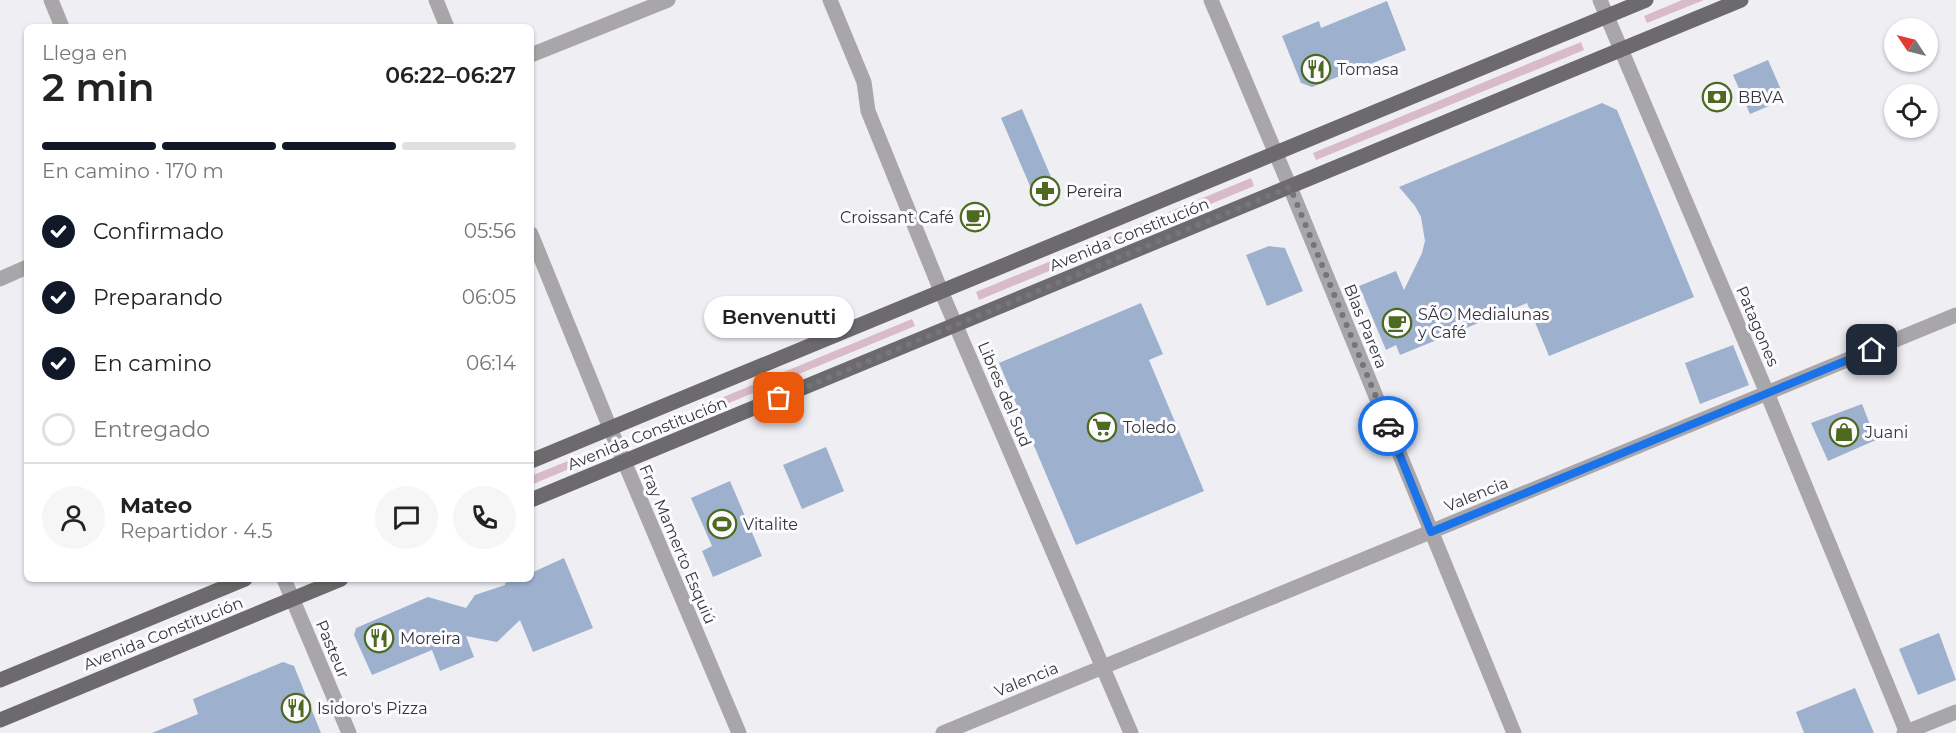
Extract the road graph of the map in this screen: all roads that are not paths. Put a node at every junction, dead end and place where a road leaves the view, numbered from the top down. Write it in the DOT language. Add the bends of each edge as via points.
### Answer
graph roads {
  1 [pos="51,0"];
  2 [pos="436,0"];
  3 [pos="668,0"];
  4 [pos="830,0"];
  5 [pos="1211,0"];
  6 [pos="1600,0"];
  7 [pos="1646,0"];
  8 [pos="1741,0"];
  9 [pos="1607,16"];
  10 [pos="61,24"];
  11 [pos="446,24"];
  12 [pos="1622,49"];
  13 [pos="534,54"];
  14 [pos="1276,153"];
  15 [pos="1290,187"];
  16 [pos="534,241"];
  17 [pos="24,268"];
  18 [pos="0,279"];
  19 [pos="941,291"];
  20 [pos="1956,315"];
  21 [pos="956,325"];
  22 [pos="1767,393"];
  23 [pos="610,428"];
  24 [pos="534,460"];
  25 [pos="624,462"];
  26 [pos="534,499"];
  27 [pos="1431,532"];
  28 [pos="238,582"];
  29 [pos="285,582"];
  30 [pos="334,582"];
  31 [pos="292,599"];
  32 [pos="1103,667"];
  33 [pos="0,680"];
  34 [pos="1956,712"];
  35 [pos="0,720"];
  36 [pos="349,733"];
  37 [pos="739,733"];
  38 [pos="942,733"];
  39 [pos="1131,733"];
  40 [pos="1514,733"];
  41 [pos="1906,733"];
  1 -- 10 [label="street"];
  2 -- 11 [label="street"];
  3 -- 13 [label="street"];
  4 -- 19 [label="street, Libres del Sud" via="864,82 868,111"];
  5 -- 14 [label="street, Blas Parera"];
  6 -- 9 [label="street, Patagones"];
  7 -- 9 [label="main road, Avenida Constitución"];
  8 -- 12 [label="main road, Avenida Constitución"];
  9 -- 12 [label="street, Patagones"];
  9 -- 14 [label="main road, Avenida Constitución"];
  12 -- 15 [label="main road, Avenida Constitución"];
  12 -- 22 [label="street, Patagones"];
  14 -- 15 [label="street, Blas Parera"];
  14 -- 19 [label="main road, Avenida Constitución"];
  15 -- 21 [label="main road, Avenida Constitución"];
  15 -- 27 [label="street, Blas Parera"];
  16 -- 23 [label="street, Fray Mamerto Esquiú"];
  17 -- 18 [label="street"];
  19 -- 21 [label="street, Libres del Sud"];
  19 -- 23 [label="main road, Avenida Constitución"];
  20 -- 22 [label="street, Valencia"];
  21 -- 25 [label="main road, Avenida Constitución"];
  21 -- 32 [label="street, Libres del Sud"];
  22 -- 27 [label="street, Valencia"];
  22 -- 41 [label="street, Patagones"];
  23 -- 24 [label="main road, Avenida Constitución"];
  23 -- 25 [label="street, Fray Mamerto Esquiú"];
  25 -- 26 [label="main road, Avenida Constitución"];
  25 -- 37 [label="street, Fray Mamerto Esquiú"];
  27 -- 32 [label="street, Valencia"];
  27 -- 40 [label="street, Blas Parera"];
  28 -- 33 [label="main road, Avenida Constitución"];
  29 -- 31 [label="street, Pasteur"];
  30 -- 31 [label="main road, Avenida Constitución"];
  31 -- 35 [label="main road, Avenida Constitución"];
  31 -- 36 [label="street, Pasteur"];
  32 -- 38 [label="street, Valencia"];
  32 -- 39 [label="street, Libres del Sud"];
  34 -- 41 [label="street"];
}
